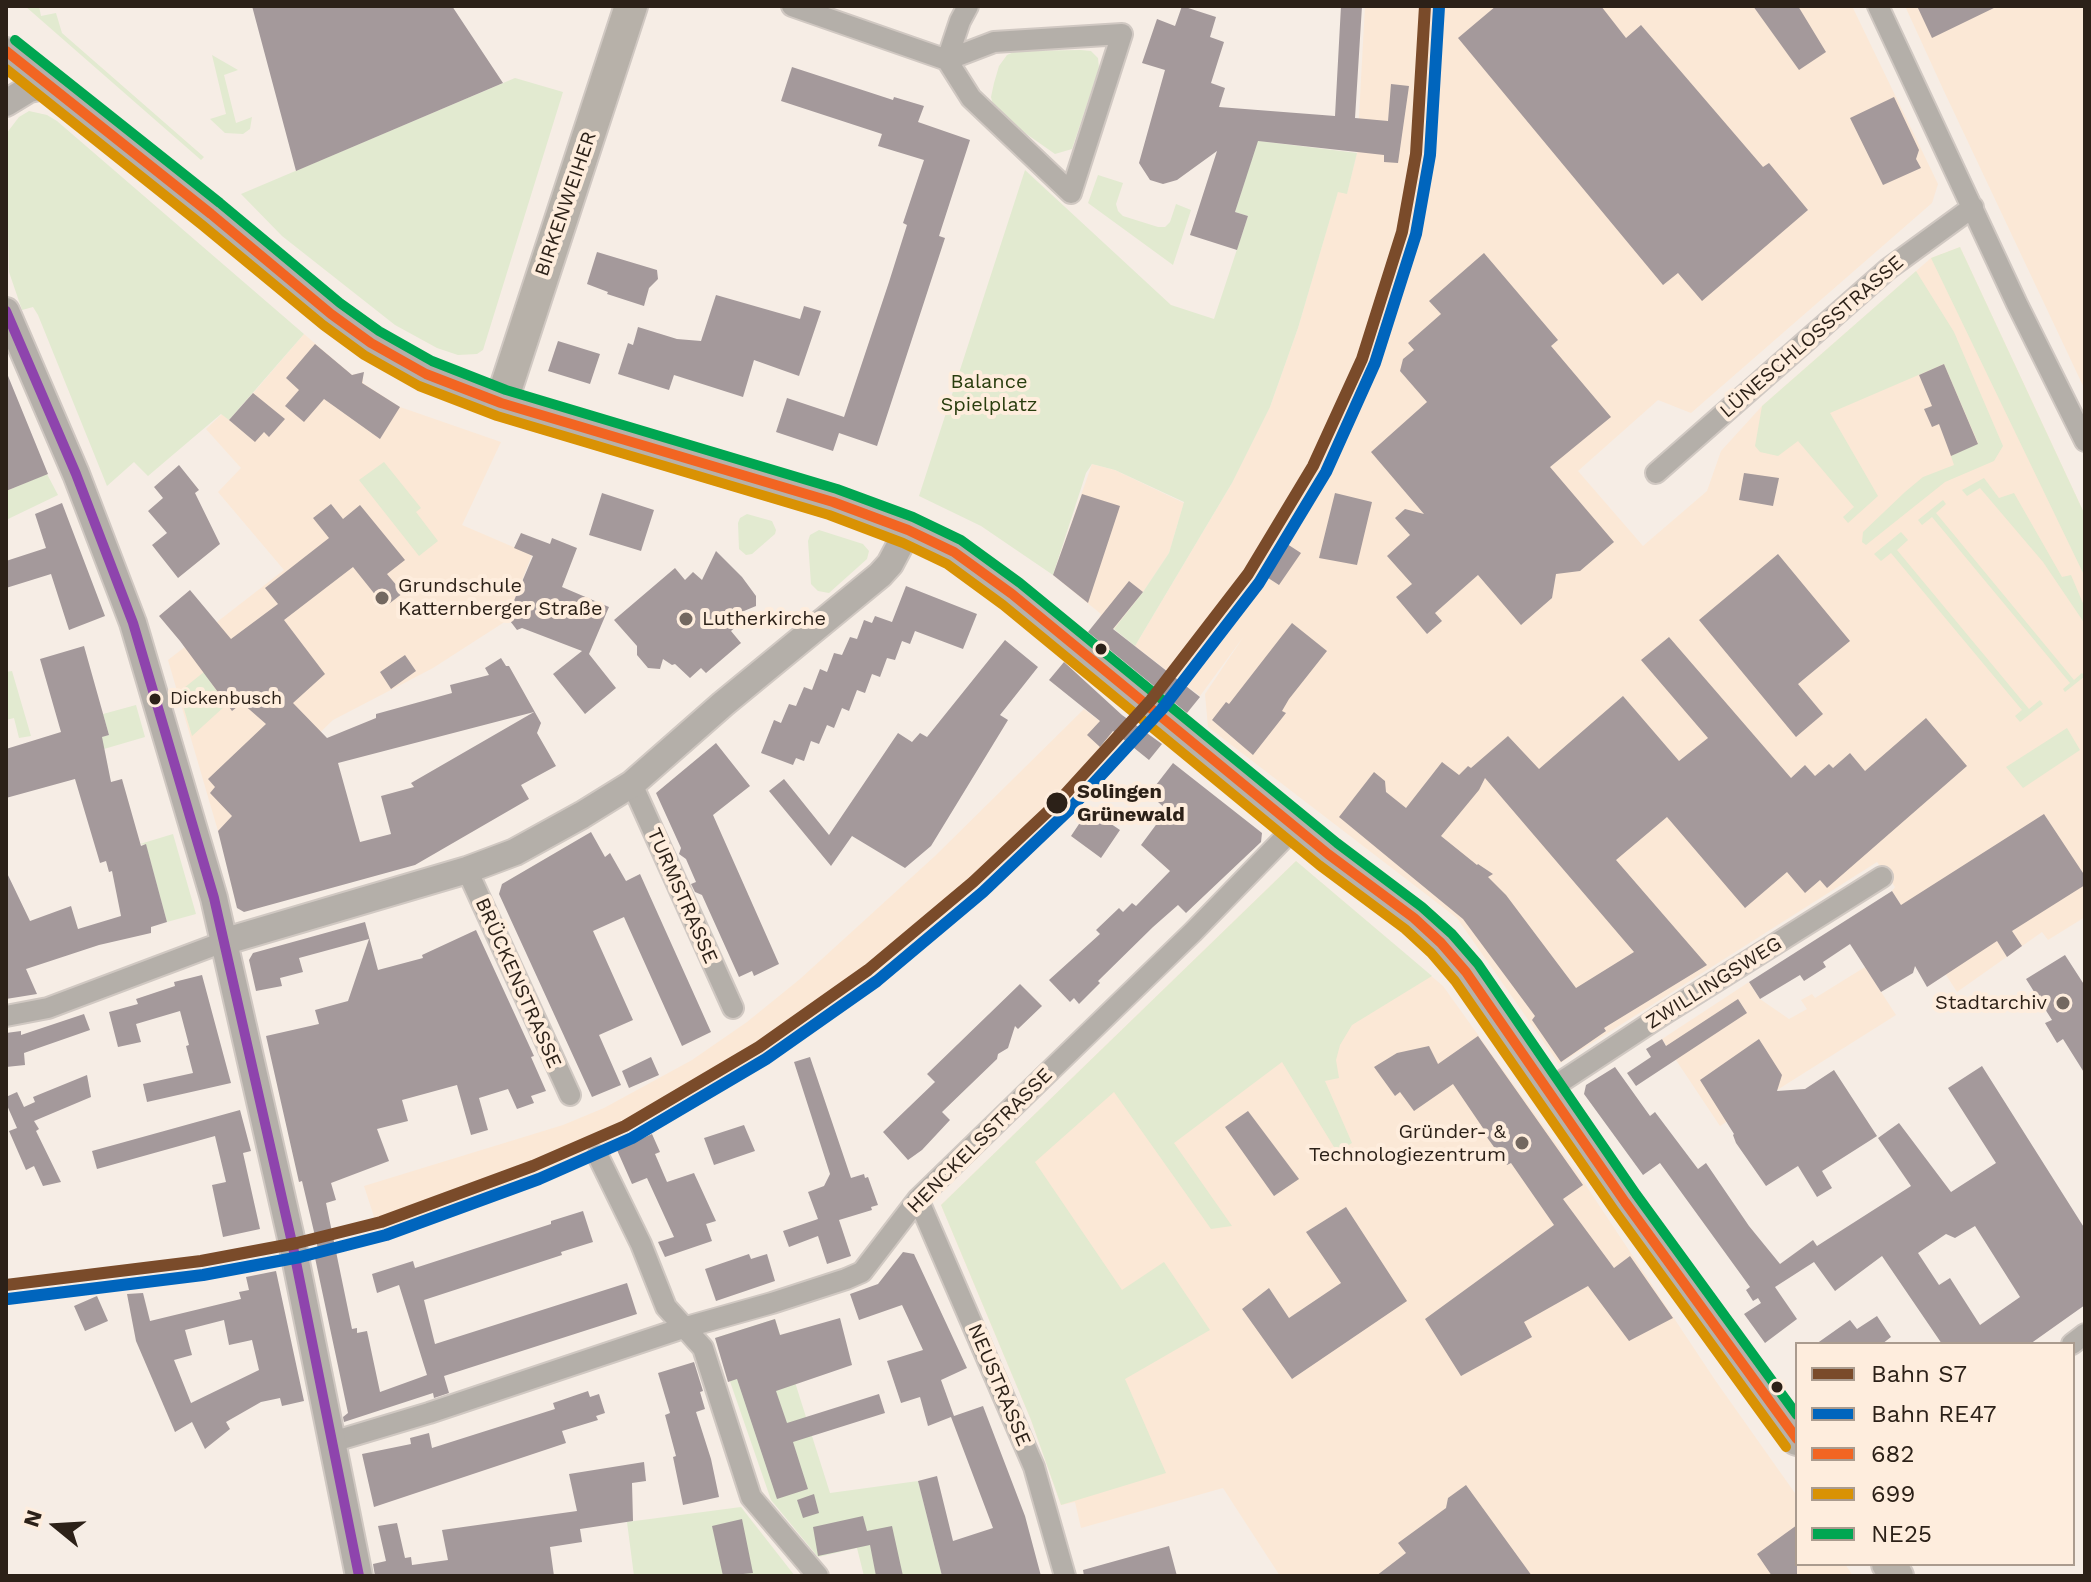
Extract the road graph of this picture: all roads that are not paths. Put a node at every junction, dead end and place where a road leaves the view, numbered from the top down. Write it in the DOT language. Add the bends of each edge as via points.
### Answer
graph roads {
  1 [pos="631,6"];
  2 [pos="792,6"];
  3 [pos="968,6"];
  4 [pos="1878,6"];
  5 [pos="6,51"];
  6 [pos="947,60"];
  7 [pos="48,85"];
  8 [pos="6,103"];
  9 [pos="1973,207"];
  10 [pos="6,311"];
  11 [pos="501,403"];
  12 [pos="2085,441"];
  13 [pos="1656,473"];
  14 [pos="908,530"];
  15 [pos="632,784"];
  16 [pos="1295,827"];
  17 [pos="467,870"];
  18 [pos="1882,877"];
  19 [pos="226,941"];
  20 [pos="733,1008"];
  21 [pos="6,1016"];
  22 [pos="1547,1091"];
  23 [pos="570,1095"];
  24 [pos="598,1156"];
  25 [pos="918,1199"];
  26 [pos="683,1328"];
  27 [pos="1795,1436"];
  28 [pos="332,1442"];
  29 [pos="359,1576"];
  30 [pos="818,1576"];
  31 [pos="1065,1576"];
  1 -- 11 [label="main road, BIRKENWEIHER"];
  2 -- 6 [label="street"];
  3 -- 6 [label="street"];
  4 -- 9 [label="street"];
  5 -- 7 [label="street"];
  6 -- 6 [label="street" via="971,98 1071,193 1122,34 994,42"];
  7 -- 8 [label="street"];
  7 -- 11 [label="street" via="371,343 426,374"];
  9 -- 12 [label="street"];
  9 -- 13 [label="street, LÜNESCHLOSSSTRASSE" via="1888,269"];
  10 -- 19 [label="street" via="133,623"];
  11 -- 14 [label="main road" via="833,502"];
  14 -- 15 [label="street" via="880,575"];
  14 -- 16 [label="main road" via="954,552 1012,594"];
  15 -- 17 [label="street" via="515,852"];
  15 -- 20 [label="street, TURMSTRASSE"];
  16 -- 22 [label="main road" via="1441,943"];
  16 -- 25 [label="street, HENCKELSSTRASSE"];
  17 -- 19 [label="street"];
  17 -- 23 [label="street, BRÜCKENSTRASSE"];
  18 -- 22 [label="street, ZWILLINGSWEG"];
  19 -- 21 [label="street" via="48,1008"];
  19 -- 28 [label="street"];
  22 -- 27 [label="main road"];
  24 -- 26 [label="street" via="666,1307"];
  25 -- 26 [label="street, HENCKELSSTRASSE" via="857,1275"];
  25 -- 31 [label="street, NEUSTRASSE" via="1034,1467"];
  26 -- 28 [label="street, HENCKELSSTRASSE"];
  26 -- 30 [label="street" via="703,1348 751,1497"];
  28 -- 29 [label="street"];
}
